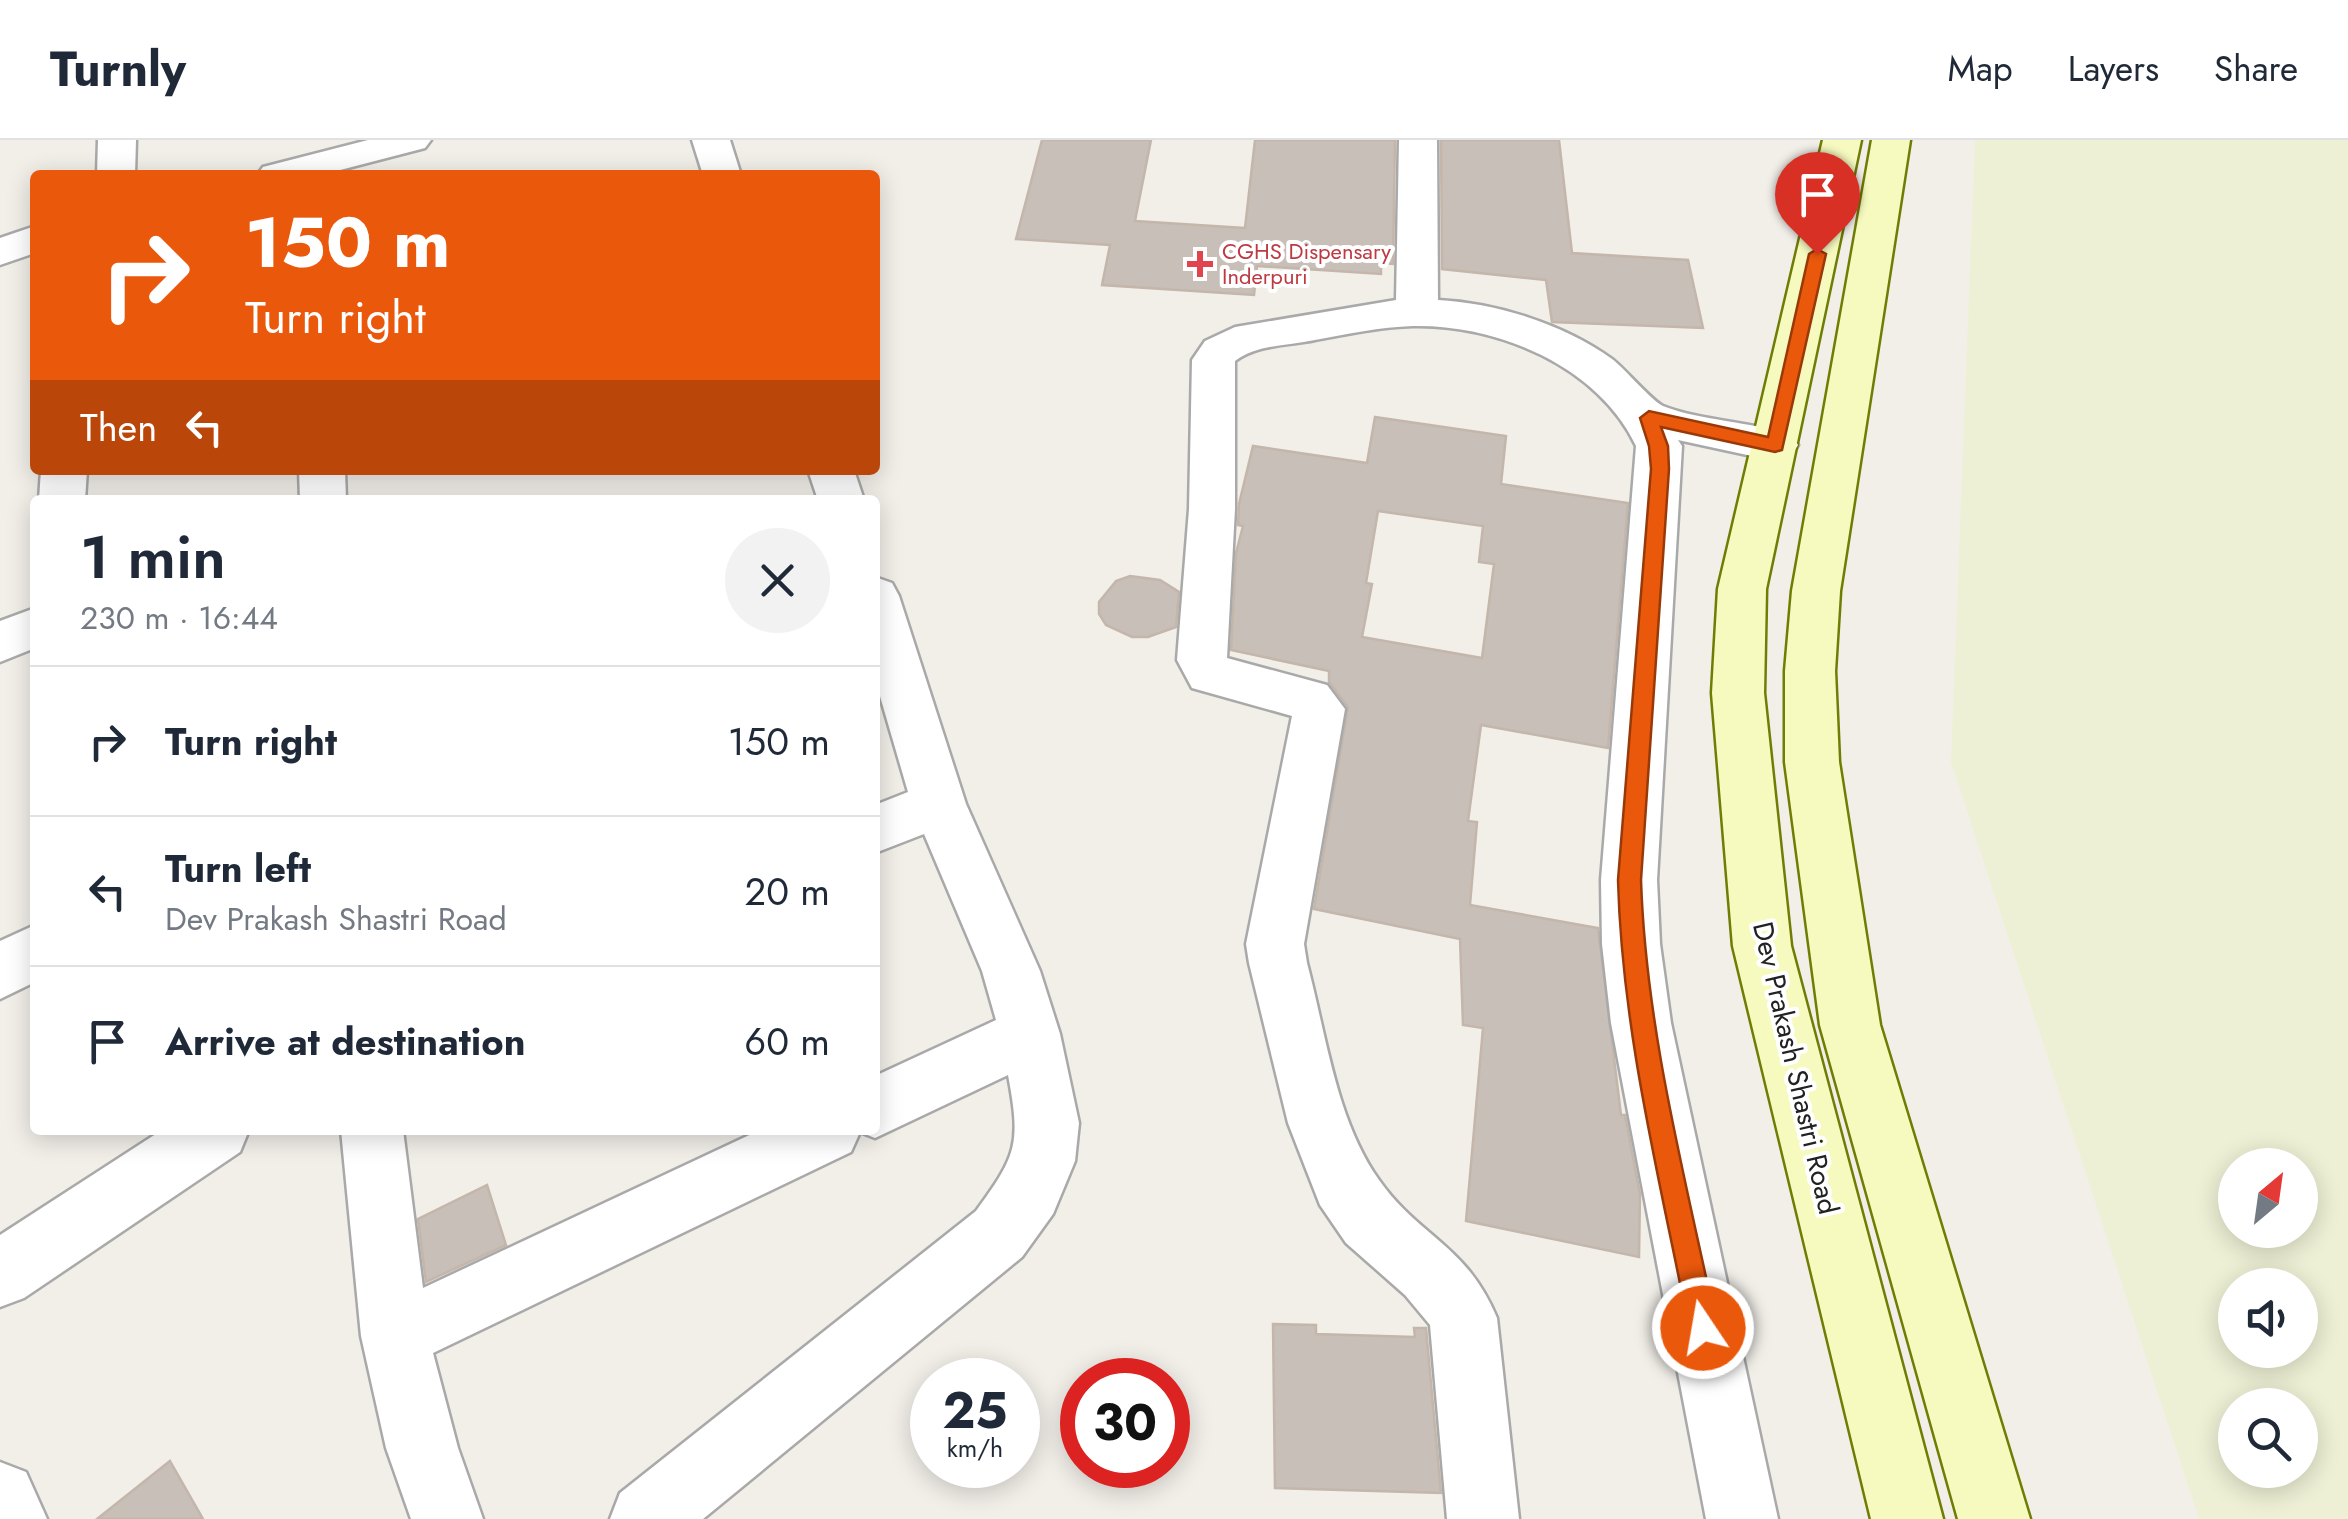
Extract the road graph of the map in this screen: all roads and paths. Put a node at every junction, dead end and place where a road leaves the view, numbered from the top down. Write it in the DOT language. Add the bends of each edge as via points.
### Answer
graph roads {
  1 [pos="117,140"];
  2 [pos="412,140"];
  3 [pos="711,140"];
  4 [pos="1418,140"];
  5 [pos="1842,140"];
  6 [pos="1891,140"];
  7 [pos="297,165"];
  8 [pos="116,170"];
  9 [pos="720,170"];
  10 [pos="30,240"];
  11 [pos="0,253"];
  12 [pos="1417,312"];
  13 [pos="1649,418"];
  14 [pos="1775,445"];
  15 [pos="880,617"];
  16 [pos="30,629"];
  17 [pos="0,642"];
  18 [pos="939,804"];
  19 [pos="880,828"];
  20 [pos="30,954"];
  21 [pos="0,972"];
  22 [pos="1030,1034"];
  23 [pos="880,1106"];
  24 [pos="210,1135"];
  25 [pos="373,1135"];
  26 [pos="818,1135"];
  27 [pos="0,1274"];
  28 [pos="395,1336"];
  29 [pos="0,1498"];
  30 [pos="11,1519"];
  31 [pos="447,1519"];
  32 [pos="646,1519"];
  33 [pos="1483,1519"];
  34 [pos="1742,1519"];
  35 [pos="1907,1519"];
  36 [pos="1994,1519"];
  1 -- 8 [label="street"];
  2 -- 7 [label="street"];
  3 -- 9 [label="street"];
  4 -- 12 [label="street"];
  5 -- 14 [label="street, Dev Prakash Shastri Road"];
  6 -- 36 [label="street" via="1816,590 1812,762 1850,1025"];
  10 -- 11 [label="street"];
  12 -- 13 [label="street" via="1542,340 1589,364"];
  12 -- 33 [label="street" via="1246,338 1212,360 1202,660 1210,674 1309,700 1318,709 1278,963 1327,1146 1343,1181 1358,1207 1448,1292 1462,1318"];
  13 -- 14 [label="street"];
  13 -- 34 [label="street" via="1660,469 1629,880 1631,944 1641,1023"];
  14 -- 35 [label="street, Dev Prakash Shastri Road" via="1742,589 1738,693 1762,946"];
  15 -- 18 [label="street"];
  16 -- 17 [label="street"];
  18 -- 19 [label="street"];
  18 -- 22 [label="street" via="1011,972"];
  20 -- 21 [label="street"];
  22 -- 23 [label="street"];
  22 -- 32 [label="street" via="1048,1123 1044,1160 999,1234"];
  24 -- 27 [label="street"];
  25 -- 28 [label="street"];
  26 -- 28 [label="street"];
  28 -- 31 [label="street"];
  29 -- 30 [label="street"];
}
